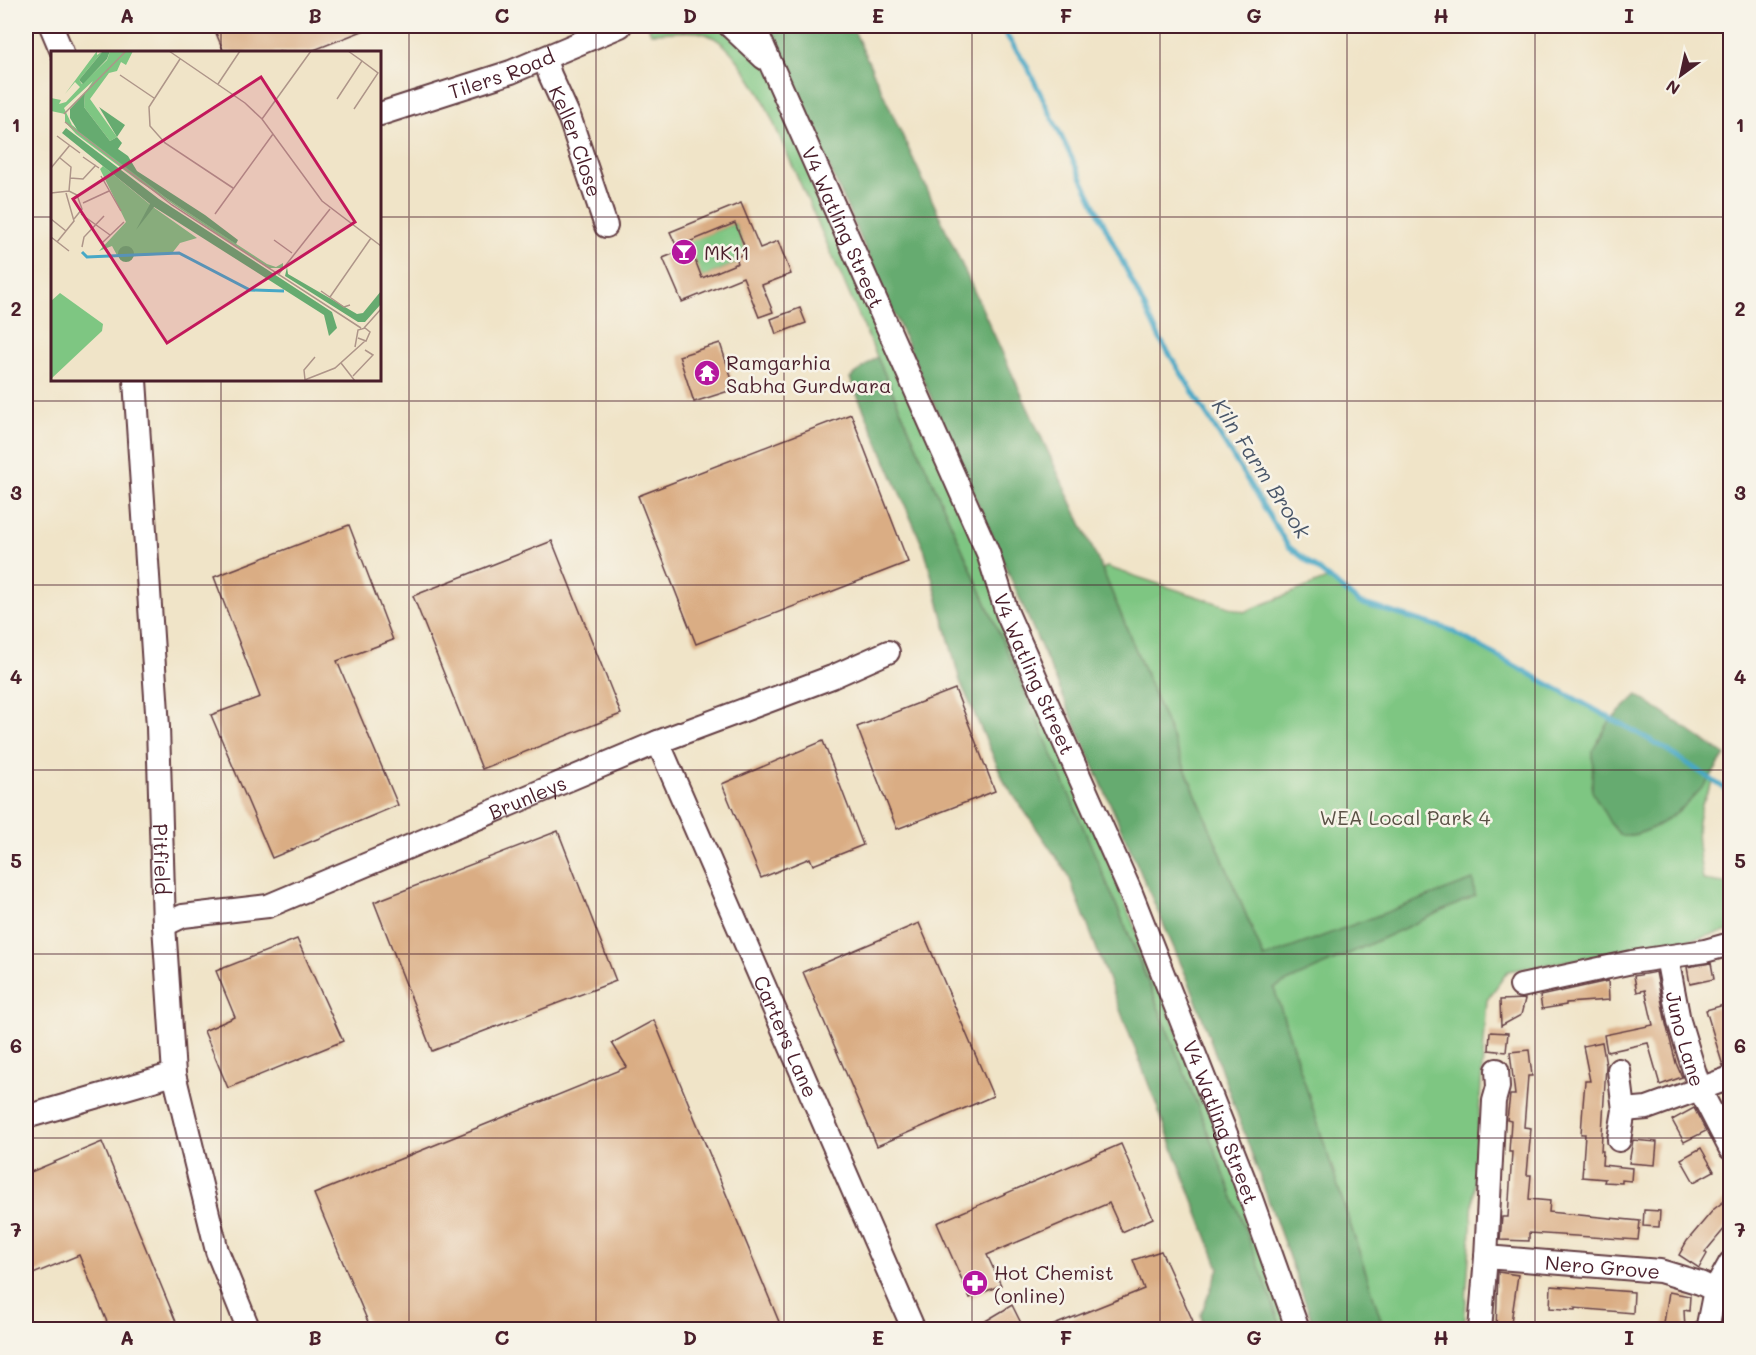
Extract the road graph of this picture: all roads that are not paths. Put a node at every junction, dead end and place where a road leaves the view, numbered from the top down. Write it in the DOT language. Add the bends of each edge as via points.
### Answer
graph roads {
  1 [pos="51,26"];
  2 [pos="620,26"];
  3 [pos="730,26"];
  4 [pos="754,26"];
  5 [pos="62,51"];
  6 [pos="545,59"];
  7 [pos="771,65"];
  8 [pos="381,114"];
  9 [pos="606,226"];
  10 [pos="135,381"];
  11 [pos="888,652"];
  12 [pos="658,742"];
  13 [pos="164,925"];
  14 [pos="1731,944"];
  15 [pos="1667,957"];
  16 [pos="1521,986"];
  17 [pos="1497,1070"];
  18 [pos="1619,1070"];
  19 [pos="174,1074"];
  20 [pos="1731,1077"];
  21 [pos="1700,1090"];
  22 [pos="1624,1110"];
  23 [pos="26,1117"];
  24 [pos="1619,1140"];
  25 [pos="1731,1148"];
  26 [pos="1486,1257"];
  27 [pos="1731,1263"];
  28 [pos="1715,1290"];
  29 [pos="249,1329"];
  30 [pos="914,1329"];
  31 [pos="1298,1329"];
  32 [pos="1480,1329"];
  33 [pos="1707,1329"];
  1 -- 5 [label="street"];
  2 -- 6 [label="street, Tilers Road"];
  3 -- 7 [label="street"];
  4 -- 7 [label="street, V4 Watling Street"];
  6 -- 8 [label="street, Tilers Road"];
  6 -- 9 [label="street, Keller Close"];
  7 -- 31 [label="street, V4 Watling Street" via="988,552 1007,613 1131,893 1245,1182"];
  10 -- 13 [label="street, Pitfield" via="158,727"];
  11 -- 12 [label="street, Brunleys"];
  12 -- 13 [label="street, Brunleys" via="268,906 183,916"];
  12 -- 30 [label="street, Carters Lane"];
  13 -- 19 [label="street, Pitfield"];
  14 -- 15 [label="street"];
  15 -- 16 [label="street"];
  15 -- 21 [label="street, Juno Lane" via="1679,1021"];
  17 -- 26 [label="street"];
  18 -- 22 [label="street"];
  19 -- 23 [label="street"];
  19 -- 29 [label="street, Pitfield" via="217,1251"];
  20 -- 21 [label="street"];
  21 -- 22 [label="street" via="1647,1108"];
  21 -- 25 [label="street, Juno Lane"];
  22 -- 24 [label="street"];
  26 -- 28 [label="street, Nero Grove" via="1660,1271"];
  26 -- 32 [label="street"];
  27 -- 28 [label="street"];
  28 -- 33 [label="street"];
}
